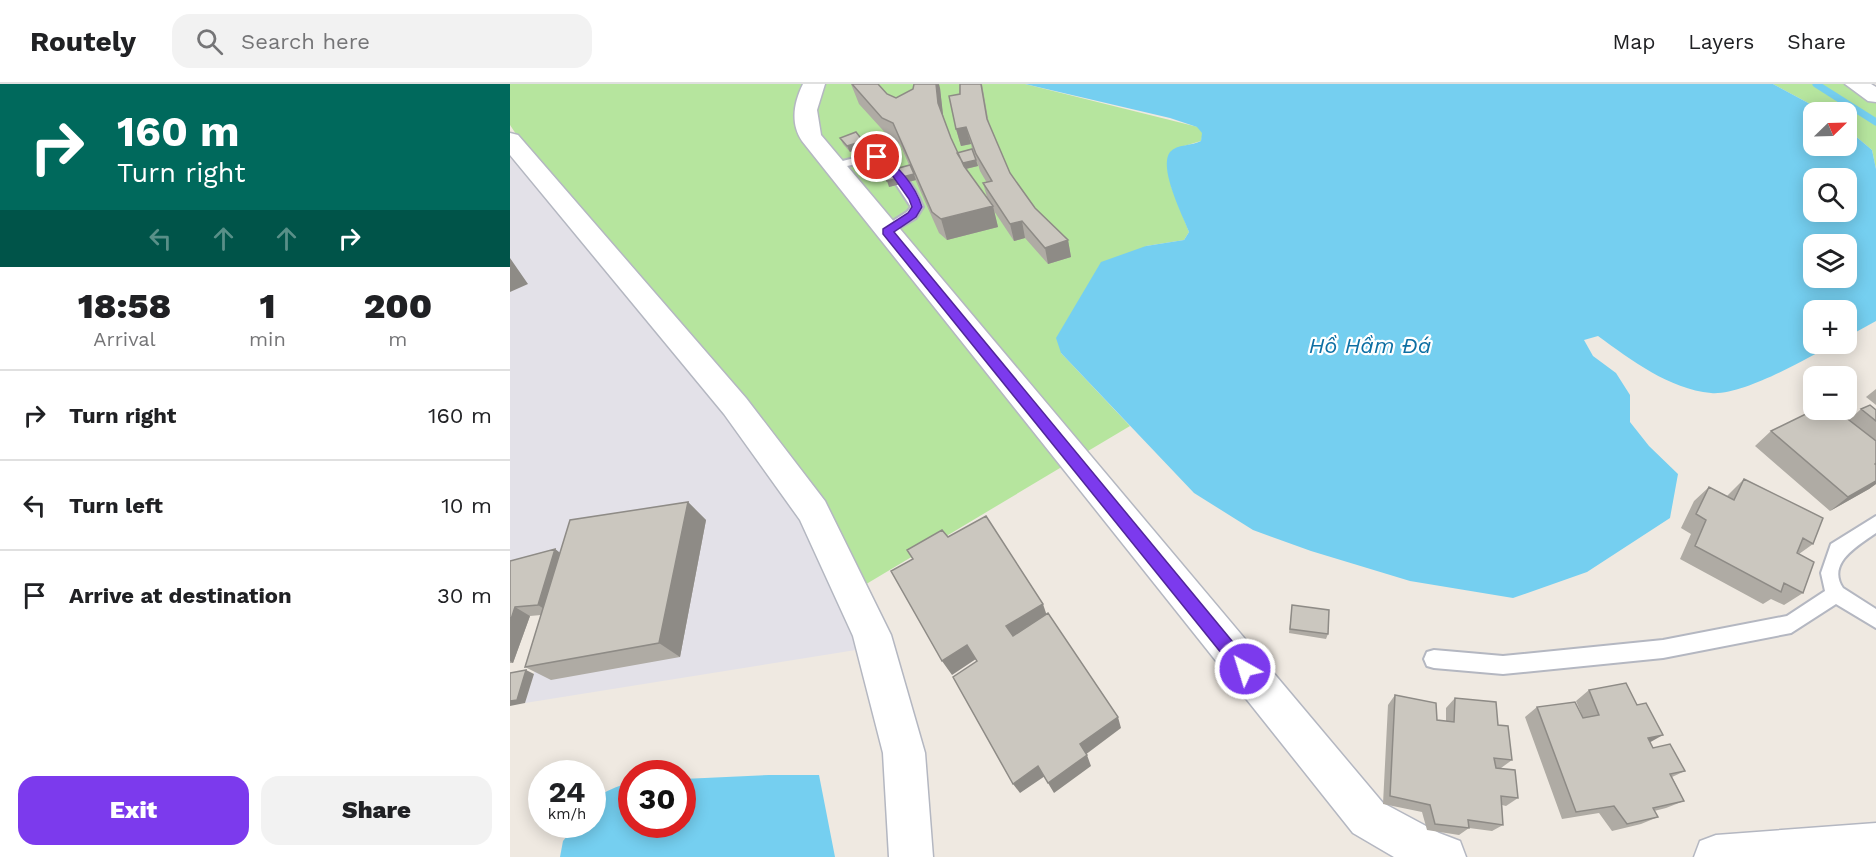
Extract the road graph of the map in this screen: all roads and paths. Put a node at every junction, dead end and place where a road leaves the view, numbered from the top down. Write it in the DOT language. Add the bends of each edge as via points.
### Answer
graph roads {
  1 [pos="814,84"];
  2 [pos="1856,84"];
  3 [pos="1876,96"];
  4 [pos="510,140"];
  5 [pos="833,165"];
  6 [pos="887,231"];
  7 [pos="1876,523"];
  8 [pos="1837,594"];
  9 [pos="1876,619"];
  10 [pos="1434,659"];
  11 [pos="1876,845"];
  12 [pos="911,857"];
  13 [pos="1444,857"];
  14 [pos="1716,857"];
  1 -- 5 [label="street" via="806,99 804,117 810,136"];
  2 -- 3 [label="street"];
  4 -- 12 [label="street" via="735,406 813,511 873,635 904,753"];
  5 -- 6 [label="street"];
  5 -- 6 [label="lane" via="877,157 888,163 917,207 912,215"];
  6 -- 13 [label="street" via="1368,818"];
  7 -- 8 [label="lane" via="1837,550 1830,573"];
  8 -- 9 [label="lane"];
  8 -- 10 [label="lane" via="1791,624 1663,649 1503,665"];
  11 -- 14 [label="street"];
}
